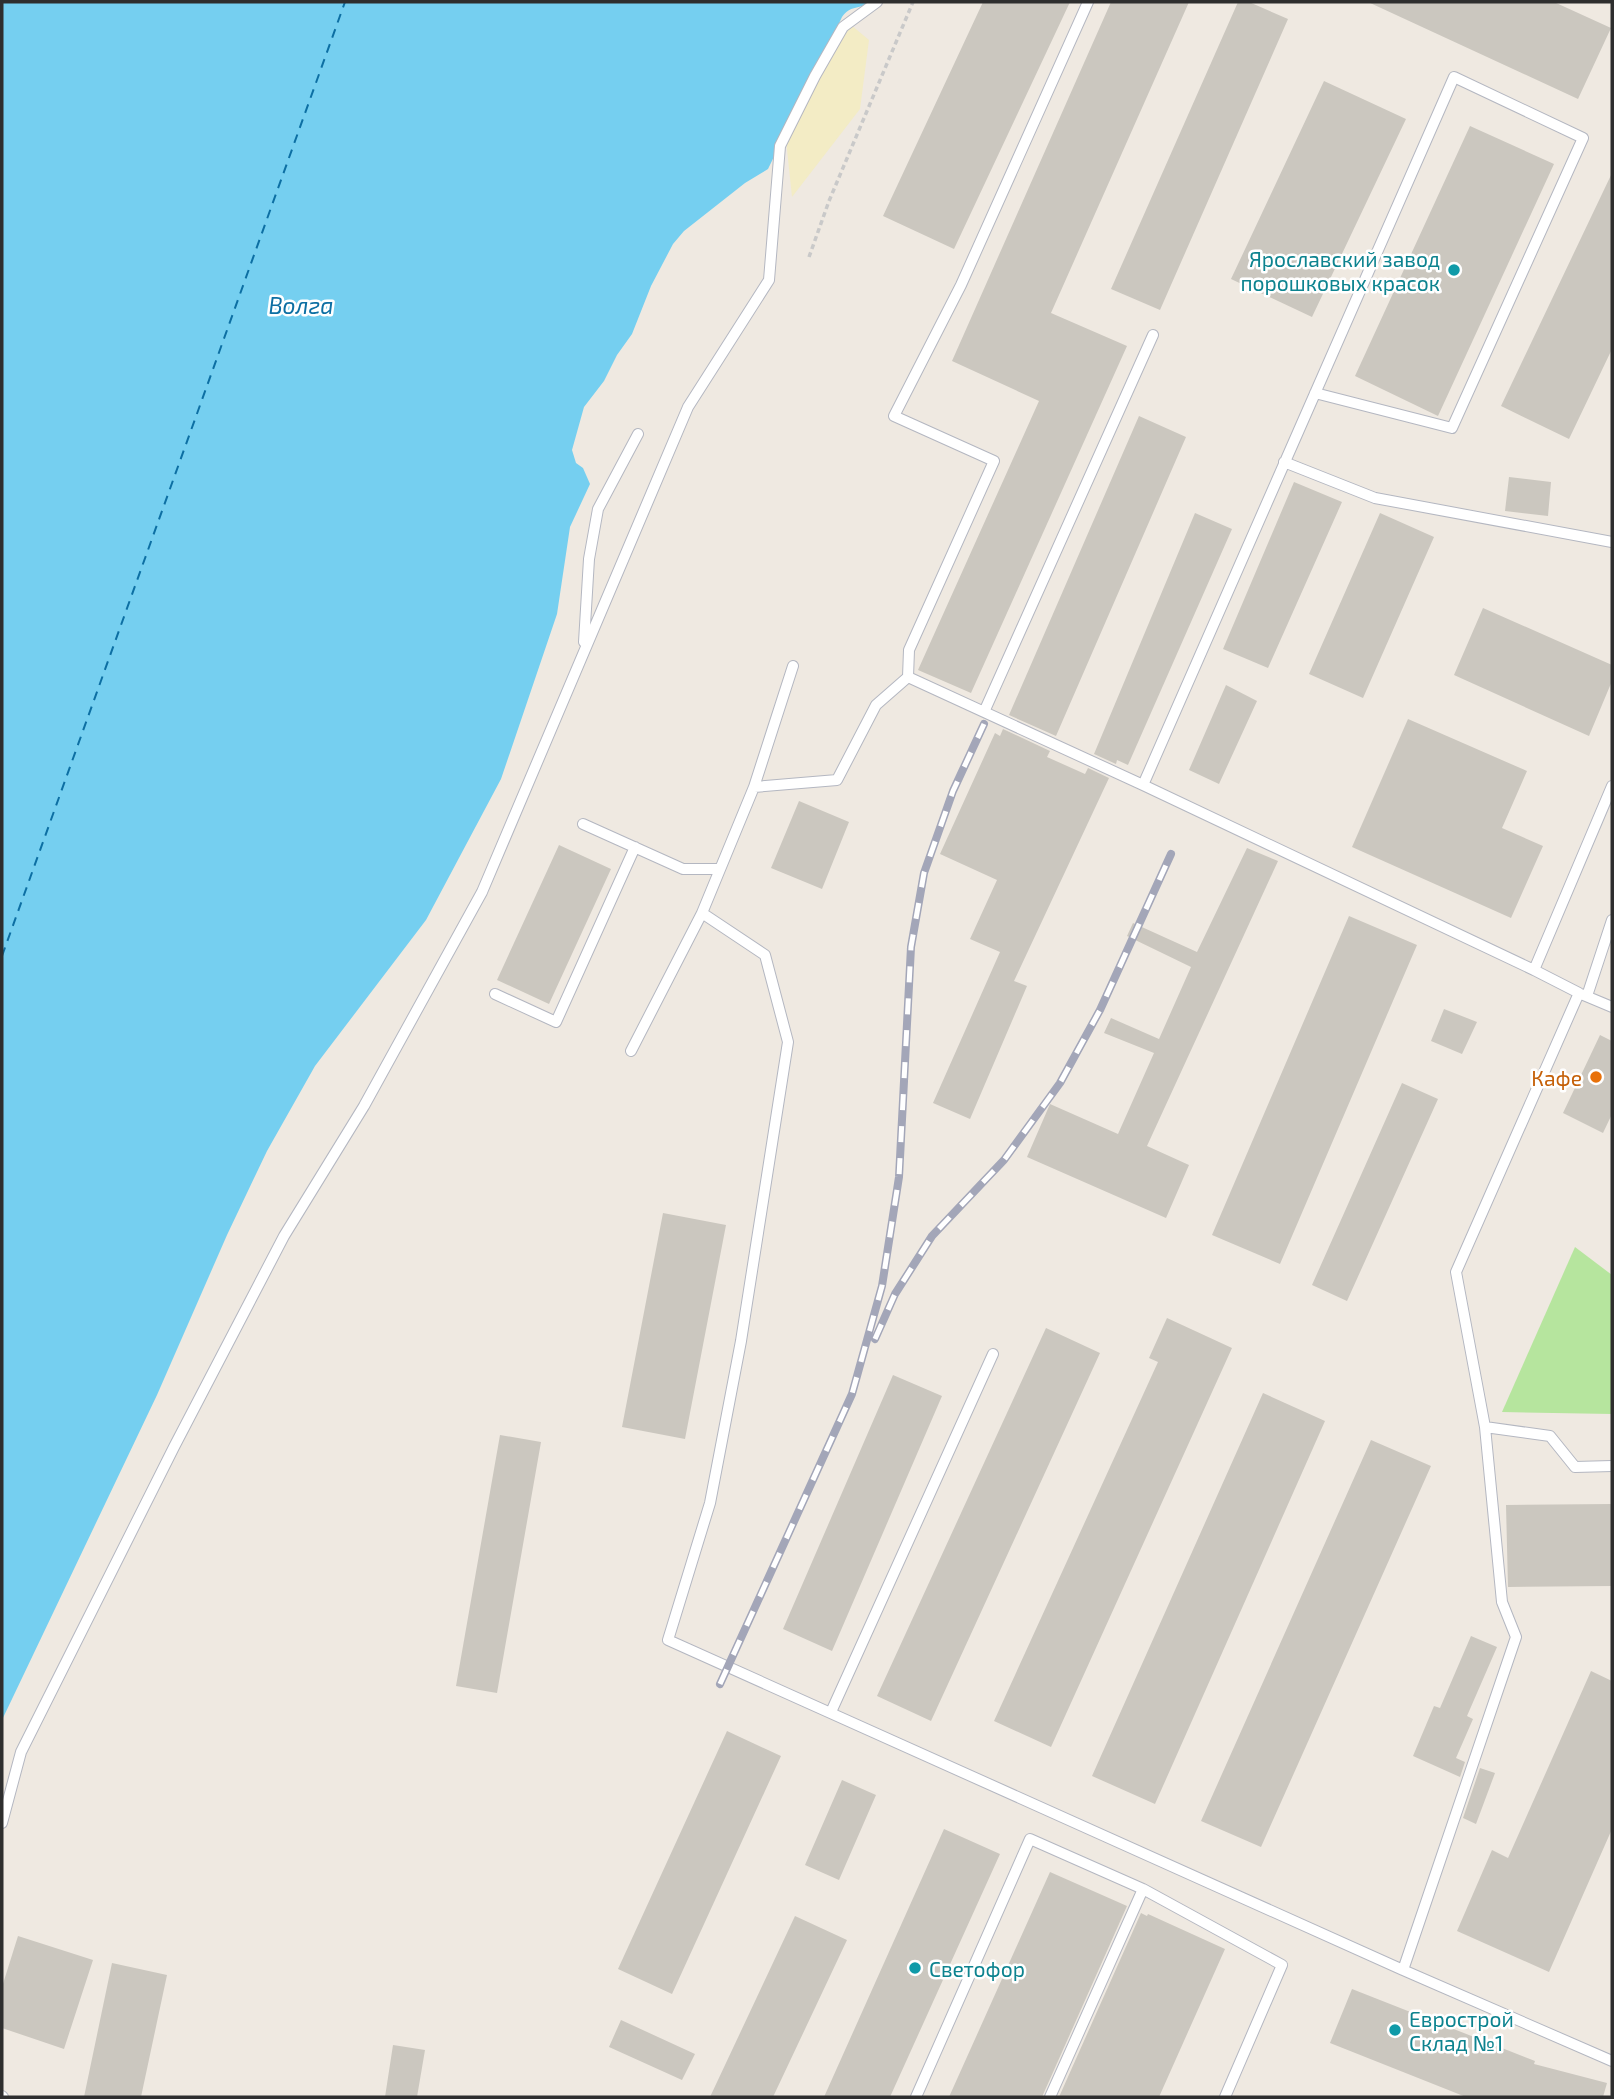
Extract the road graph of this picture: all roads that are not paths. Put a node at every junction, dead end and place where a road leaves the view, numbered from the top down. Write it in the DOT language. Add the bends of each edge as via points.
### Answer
graph roads {
  1 [pos="877,2"];
  2 [pos="1088,2"];
  3 [pos="1153,335"];
  4 [pos="1315,393"];
  5 [pos="638,434"];
  6 [pos="1284,462"];
  7 [pos="1612,542"];
  8 [pos="583,652"];
  9 [pos="793,666"];
  10 [pos="908,677"];
  11 [pos="984,712"];
  12 [pos="1143,785"];
  13 [pos="1612,786"];
  14 [pos="754,787"];
  15 [pos="583,824"];
  16 [pos="635,847"];
  17 [pos="720,869"];
  18 [pos="702,913"];
  19 [pos="1612,920"];
  20 [pos="1534,970"];
  21 [pos="495,994"];
  22 [pos="1583,994"];
  23 [pos="1612,1007"];
  24 [pos="631,1051"];
  25 [pos="993,1354"];
  26 [pos="1485,1427"];
  27 [pos="1612,1466"];
  28 [pos="831,1712"];
  29 [pos="2,1823"];
  30 [pos="1143,1889"];
  31 [pos="1403,1970"];
  32 [pos="1612,2061"];
  33 [pos="916,2097"];
  34 [pos="1050,2097"];
  35 [pos="1225,2097"];
  1 -- 8 [label="lane" via="844,27 780,146 769,280 688,407"];
  2 -- 10 [label="lane" via="961,285 894,415 994,461 909,650"];
  3 -- 11 [label="lane"];
  4 -- 4 [label="lane" via="1451,428 1583,138 1454,77"];
  4 -- 6 [label="lane"];
  5 -- 8 [label="lane" via="598,509 589,559"];
  6 -- 7 [label="lane" via="1375,498"];
  6 -- 12 [label="lane"];
  8 -- 29 [label="lane" via="482,892 364,1106 284,1236 174,1447 21,1752"];
  9 -- 14 [label="lane"];
  10 -- 11 [label="lane"];
  10 -- 14 [label="lane" via="876,705 837,780"];
  11 -- 12 [label="lane"];
  12 -- 20 [label="lane"];
  13 -- 20 [label="lane"];
  14 -- 17 [label="lane"];
  15 -- 16 [label="lane"];
  16 -- 17 [label="lane" via="683,869"];
  16 -- 21 [label="lane" via="556,1022"];
  17 -- 18 [label="lane"];
  18 -- 24 [label="lane"];
  18 -- 28 [label="lane" via="765,955 788,1042 741,1341 710,1503 668,1640"];
  19 -- 22 [label="lane"];
  20 -- 22 [label="lane"];
  22 -- 23 [label="lane"];
  22 -- 26 [label="lane" via="1456,1272"];
  25 -- 28 [label="lane"];
  26 -- 27 [label="lane" via="1550,1436 1575,1467"];
  26 -- 31 [label="lane" via="1503,1602 1516,1637"];
  28 -- 31 [label="lane"];
  30 -- 33 [label="lane" via="1030,1839"];
  30 -- 34 [label="lane"];
  30 -- 35 [label="lane" via="1282,1965"];
  31 -- 32 [label="lane"];
}
